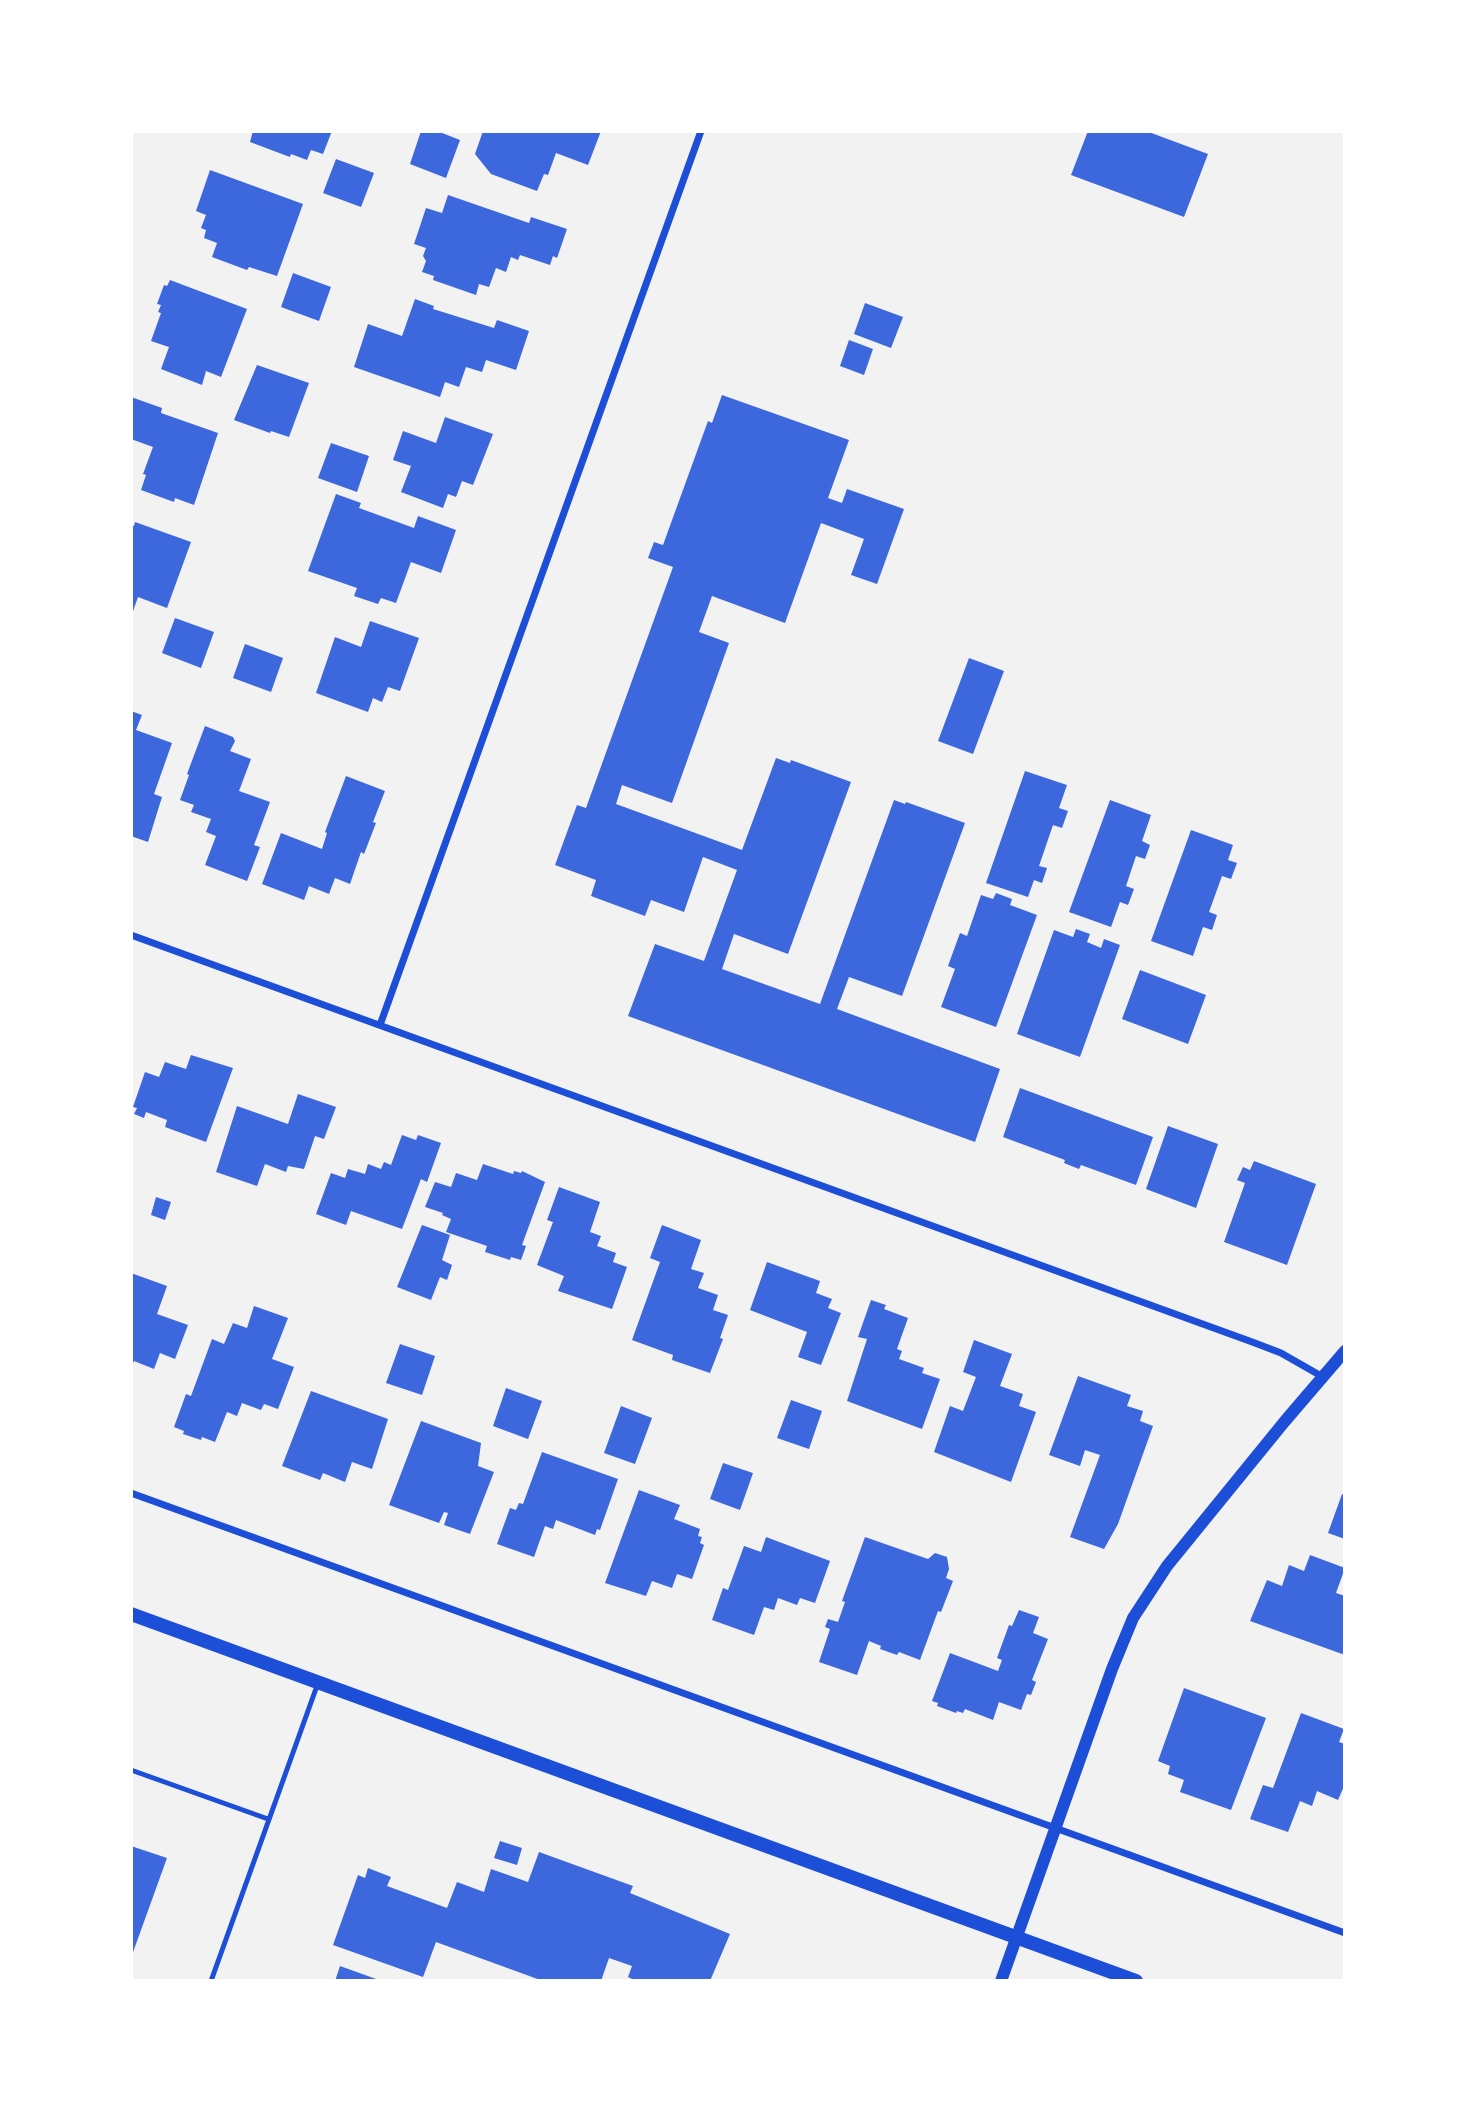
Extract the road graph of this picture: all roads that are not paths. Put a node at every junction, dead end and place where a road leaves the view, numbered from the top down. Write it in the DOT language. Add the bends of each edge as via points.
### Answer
graph roads {
  1 [pos="701,131"];
  2 [pos="131,935"];
  3 [pos="380,1025"];
  4 [pos="1345,1351"];
  5 [pos="1323,1377"];
  6 [pos="131,1493"];
  7 [pos="131,1614"];
  8 [pos="318,1683"];
  9 [pos="131,1770"];
  10 [pos="268,1819"];
  11 [pos="1055,1829"];
  12 [pos="1345,1933"];
  13 [pos="1016,1936"];
  14 [pos="211,1981"];
  15 [pos="1001,1981"];
  16 [pos="1136,1981"];
  1 -- 3 [label="street"];
  2 -- 3 [label="street"];
  3 -- 5 [label="street" via="1255,1343"];
  4 -- 5 [label="street"];
  5 -- 11 [label="street" via="1167,1566 1133,1618"];
  6 -- 11 [label="street"];
  7 -- 8 [label="main road"];
  8 -- 10 [label="lane"];
  8 -- 13 [label="main road"];
  9 -- 10 [label="lane"];
  10 -- 14 [label="lane"];
  11 -- 12 [label="street"];
  11 -- 13 [label="street"];
  13 -- 15 [label="street"];
  13 -- 16 [label="main road"];
}
